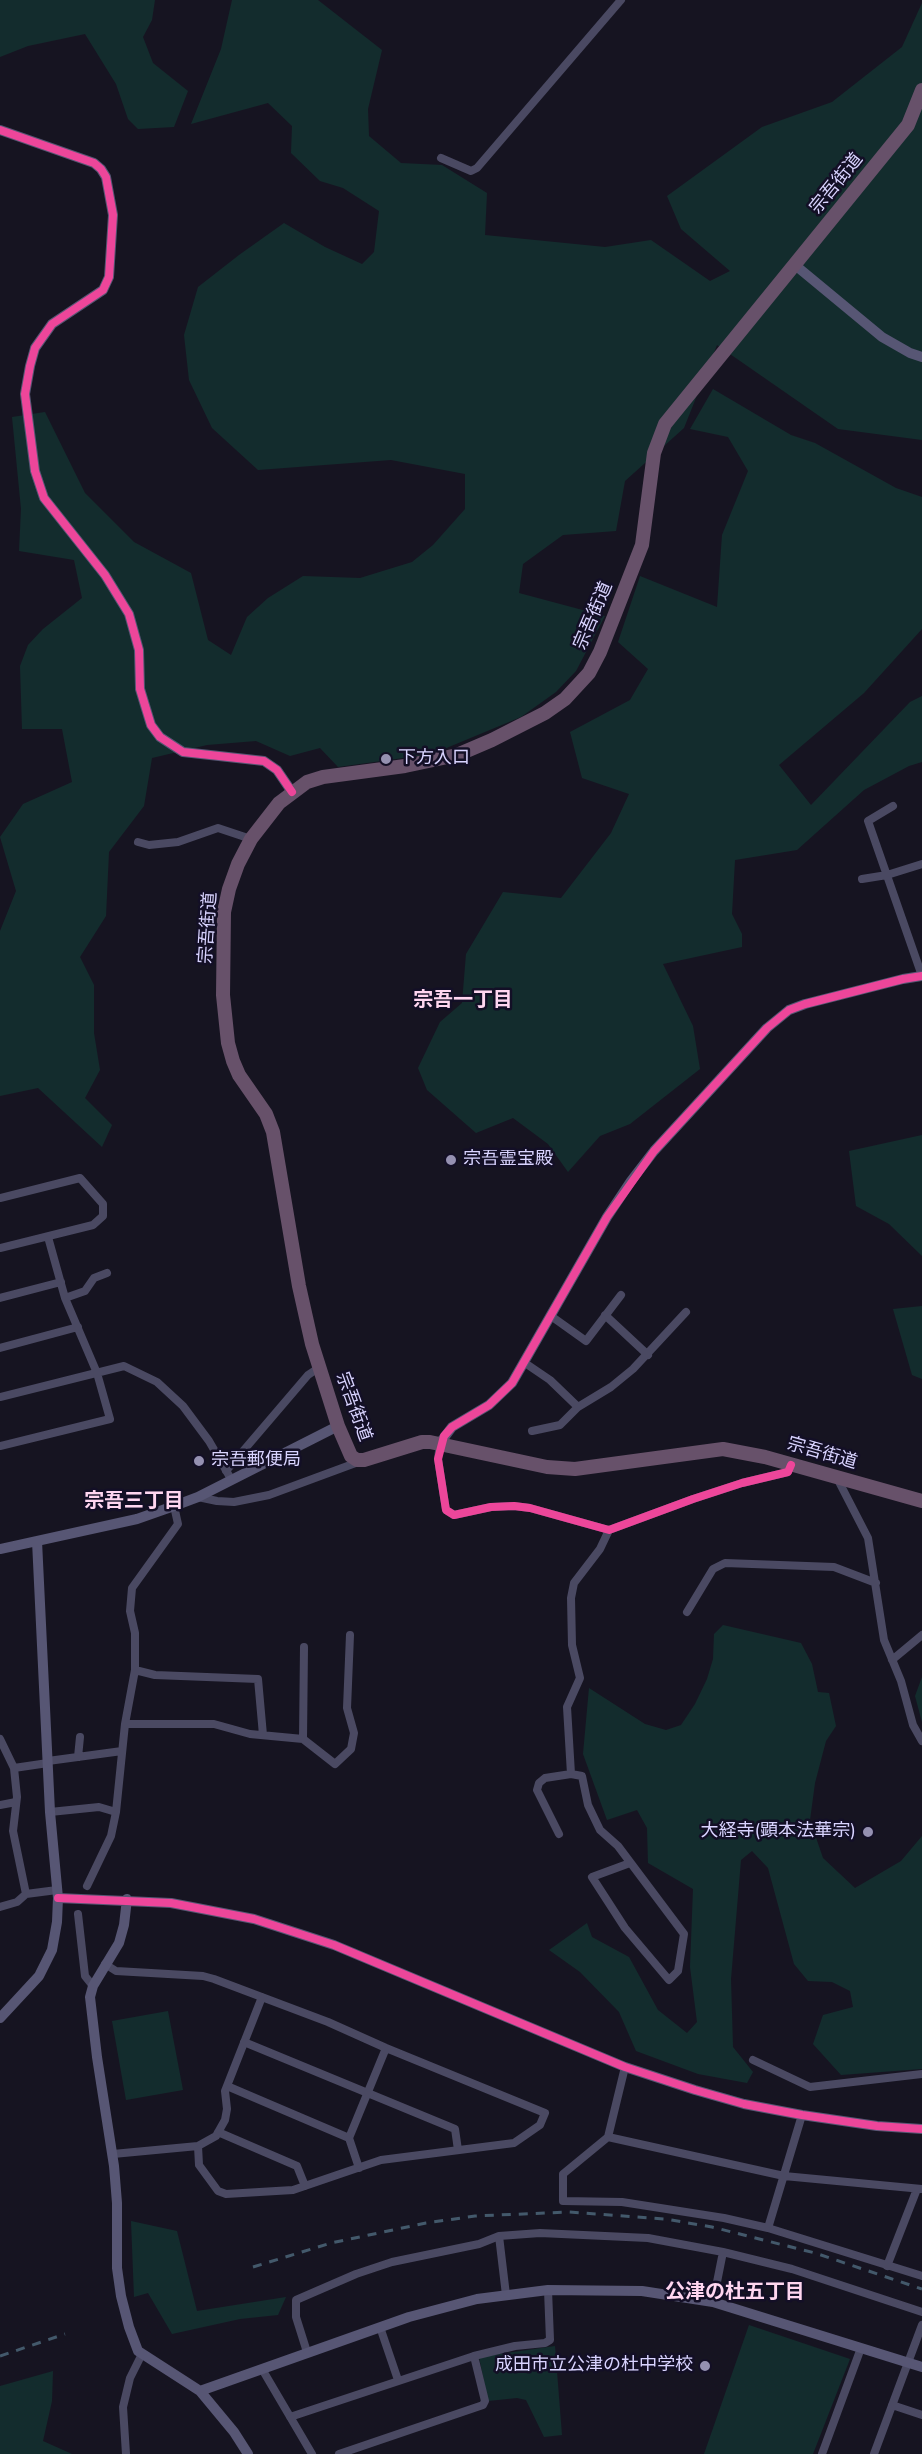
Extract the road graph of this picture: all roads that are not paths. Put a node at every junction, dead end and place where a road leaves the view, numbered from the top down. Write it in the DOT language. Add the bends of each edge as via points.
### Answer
graph roads {
  1 [pos="621,0"];
  2 [pos="922,90"];
  3 [pos="0,130"];
  4 [pos="441,158"];
  5 [pos="795,265"];
  6 [pos="922,357"];
  7 [pos="292,792"];
  8 [pos="893,806"];
  9 [pos="251,839"];
  10 [pos="138,842"];
  11 [pos="922,864"];
  12 [pos="887,875"];
  13 [pos="862,879"];
  14 [pos="922,976"];
  15 [pos="0,1198"];
  16 [pos="48,1237"];
  17 [pos="0,1248"];
  18 [pos="107,1273"];
  19 [pos="61,1282"];
  20 [pos="621,1295"];
  21 [pos="0,1298"];
  22 [pos="65,1298"];
  23 [pos="686,1312"];
  24 [pos="606,1315"];
  25 [pos="551,1316"];
  26 [pos="78,1328"];
  27 [pos="0,1348"];
  28 [pos="648,1355"];
  29 [pos="525,1363"];
  30 [pos="320,1367"];
  31 [pos="97,1373"];
  32 [pos="0,1397"];
  33 [pos="578,1407"];
  34 [pos="338,1426"];
  35 [pos="532,1431"];
  36 [pos="441,1443"];
  37 [pos="0,1446"];
  38 [pos="364,1460"];
  39 [pos="791,1465"];
  40 [pos="228,1475"];
  41 [pos="836,1477"];
  42 [pos="198,1497"];
  43 [pos="922,1501"];
  44 [pos="174,1506"];
  45 [pos="609,1530"];
  46 [pos="37,1542"];
  47 [pos="0,1549"];
  48 [pos="876,1583"];
  49 [pos="687,1612"];
  50 [pos="350,1635"];
  51 [pos="922,1635"];
  52 [pos="304,1647"];
  53 [pos="892,1660"];
  54 [pos="135,1670"];
  55 [pos="125,1725"];
  56 [pos="263,1735"];
  57 [pos="80,1737"];
  58 [pos="0,1739"];
  59 [pos="303,1739"];
  60 [pos="922,1742"];
  61 [pos="122,1751"];
  62 [pos="78,1757"];
  63 [pos="48,1762"];
  64 [pos="14,1768"];
  65 [pos="571,1774"];
  66 [pos="16,1802"];
  67 [pos="0,1805"];
  68 [pos="50,1812"];
  69 [pos="116,1812"];
  70 [pos="559,1834"];
  71 [pos="630,1863"];
  72 [pos="87,1886"];
  73 [pos="26,1894"];
  74 [pos="57,1894"];
  75 [pos="127,1899"];
  76 [pos="0,1907"];
  77 [pos="78,1914"];
  78 [pos="105,1964"];
  79 [pos="93,1986"];
  80 [pos="262,1997"];
  81 [pos="0,2018"];
  82 [pos="244,2042"];
  83 [pos="386,2049"];
  84 [pos="753,2060"];
  85 [pos="626,2067"];
  86 [pos="922,2074"];
  87 [pos="227,2086"];
  88 [pos="368,2093"];
  89 [pos="802,2115"];
  90 [pos="922,2129"];
  91 [pos="218,2132"];
  92 [pos="608,2137"];
  93 [pos="349,2138"];
  94 [pos="198,2146"];
  95 [pos="458,2151"];
  96 [pos="113,2154"];
  97 [pos="359,2168"];
  98 [pos="784,2176"];
  99 [pos="305,2186"];
  100 [pos="920,2189"];
  101 [pos="768,2228"];
  102 [pos="499,2236"];
  103 [pos="723,2252"];
  104 [pos="887,2265"];
  105 [pos="922,2276"];
  106 [pos="548,2290"];
  107 [pos="506,2295"];
  108 [pos="713,2302"];
  109 [pos="922,2312"];
  110 [pos="922,2325"];
  111 [pos="380,2327"];
  112 [pos="861,2348"];
  113 [pos="307,2352"];
  114 [pos="142,2354"];
  115 [pos="474,2355"];
  116 [pos="908,2363"];
  117 [pos="922,2367"];
  118 [pos="262,2369"];
  119 [pos="398,2380"];
  120 [pos="200,2391"];
  121 [pos="892,2405"];
  122 [pos="922,2415"];
  123 [pos="290,2417"];
  124 [pos="246,2453"];
  125 [pos="126,2454"];
  126 [pos="312,2454"];
  127 [pos="339,2454"];
  128 [pos="822,2454"];
  129 [pos="874,2454"];
  1 -- 4 [label="street" via="477,168 471,171"];
  2 -- 5 [label="highway, 宗吾街道" via="908,125"];
  3 -- 7 [label="street" via="94,163 106,177 113,215 109,277 103,290 52,324 35,348 30,366 26,394 35,471 44,498 105,574 129,614 139,650 140,689 151,725 160,738 183,752 264,760 277,770"];
  5 -- 6 [label="street" via="882,337"];
  5 -- 7 [label="highway, 宗吾街道" via="665,424 654,453 642,545 600,652 578,687 545,713 457,755 335,774 307,782"];
  7 -- 9 [label="highway, 宗吾街道"];
  8 -- 12 [label="street" via="868,821"];
  9 -- 10 [label="street" via="218,828 178,842"];
  9 -- 30 [label="highway, 宗吾街道" via="235,872 225,912 223,995 228,1043 239,1075 266,1114 273,1132 299,1286"];
  11 -- 12 [label="street"];
  12 -- 13 [label="street"];
  12 -- 14 [label="street"];
  14 -- 25 [label="street" via="805,1004 789,1010 767,1028 631,1181"];
  15 -- 16 [label="street" via="80,1178 103,1204 103,1216 93,1224"];
  16 -- 17 [label="street"];
  16 -- 19 [label="street"];
  18 -- 22 [label="street" via="94,1278 85,1291"];
  19 -- 21 [label="street"];
  19 -- 22 [label="street"];
  20 -- 24 [label="street"];
  22 -- 26 [label="street"];
  23 -- 28 [label="street"];
  24 -- 25 [label="street" via="586,1341"];
  24 -- 28 [label="street"];
  25 -- 29 [label="street"];
  26 -- 27 [label="street"];
  26 -- 31 [label="street"];
  28 -- 33 [label="street" via="611,1387"];
  29 -- 33 [label="street"];
  29 -- 36 [label="street" via="499,1397 452,1427"];
  30 -- 34 [label="highway, 宗吾街道"];
  30 -- 40 [label="street" via="308,1375"];
  31 -- 32 [label="street"];
  31 -- 37 [label="street" via="110,1419"];
  31 -- 40 [label="street" via="124,1366 157,1382 183,1406"];
  33 -- 35 [label="street" via="560,1425"];
  34 -- 38 [label="highway, 宗吾街道" via="351,1456"];
  34 -- 40 [label="street"];
  36 -- 38 [label="highway, 宗吾街道" via="422,1442"];
  36 -- 39 [label="highway, 宗吾街道" via="561,1469 723,1449"];
  36 -- 45 [label="street" via="438,1459 446,1510 454,1515 514,1506"];
  38 -- 42 [label="street" via="269,1495 234,1502"];
  39 -- 41 [label="highway, 宗吾街道"];
  39 -- 45 [label="street" via="788,1472 713,1492"];
  40 -- 42 [label="street"];
  41 -- 43 [label="highway, 宗吾街道"];
  41 -- 48 [label="street" via="868,1538"];
  42 -- 44 [label="street"];
  44 -- 46 [label="street" via="137,1519"];
  44 -- 54 [label="street" via="178,1524 132,1588"];
  45 -- 65 [label="street" via="574,1583 571,1598 573,1645 580,1678 567,1707"];
  46 -- 47 [label="street"];
  46 -- 63 [label="street"];
  48 -- 49 [label="street" via="834,1567 725,1563 713,1569"];
  48 -- 53 [label="street" via="882,1630"];
  50 -- 59 [label="street" via="347,1708 354,1732 351,1749 335,1764"];
  51 -- 53 [label="street"];
  52 -- 59 [label="street"];
  53 -- 60 [label="street"];
  54 -- 55 [label="street"];
  54 -- 56 [label="street" via="155,1675 258,1679"];
  55 -- 56 [label="street" via="214,1724"];
  55 -- 61 [label="street"];
  56 -- 59 [label="street"];
  57 -- 62 [label="street"];
  58 -- 64 [label="street"];
  61 -- 62 [label="street"];
  61 -- 69 [label="street"];
  62 -- 63 [label="street"];
  63 -- 64 [label="street"];
  63 -- 68 [label="street"];
  64 -- 66 [label="street"];
  65 -- 70 [label="street" via="545,1778 537,1790"];
  65 -- 71 [label="street" via="582,1776 588,1805 600,1830"];
  66 -- 67 [label="street"];
  66 -- 73 [label="street" via="13,1831"];
  68 -- 69 [label="street" via="99,1807"];
  68 -- 74 [label="street"];
  69 -- 72 [label="street" via="111,1836"];
  71 -- 71 [label="street" via="684,1934 678,1971 669,1980 625,1928 592,1877"];
  73 -- 74 [label="street"];
  73 -- 76 [label="street" via="17,1902"];
  74 -- 75 [label="street"];
  74 -- 81 [label="street" via="55,1938 46,1963 27,1991"];
  75 -- 78 [label="street" via="118,1943"];
  75 -- 85 [label="street" via="214,1910 297,1932"];
  77 -- 79 [label="street" via="85,1976"];
  78 -- 79 [label="street"];
  78 -- 80 [label="street" via="116,1971 203,1976"];
  79 -- 96 [label="street" via="90,2011"];
  80 -- 82 [label="street"];
  80 -- 83 [label="street"];
  82 -- 87 [label="street"];
  82 -- 88 [label="street"];
  83 -- 88 [label="street"];
  83 -- 95 [label="street" via="545,2113 540,2125 514,2143"];
  84 -- 86 [label="street" via="810,2087"];
  85 -- 89 [label="street" via="744,2104"];
  85 -- 92 [label="street"];
  87 -- 91 [label="street" via="225,2120"];
  87 -- 93 [label="street"];
  88 -- 93 [label="street"];
  88 -- 95 [label="street" via="455,2129"];
  89 -- 90 [label="street"];
  89 -- 98 [label="street"];
  91 -- 94 [label="street"];
  91 -- 99 [label="street" via="297,2166"];
  92 -- 98 [label="street"];
  92 -- 101 [label="street" via="563,2174 563,2201 661,2207"];
  93 -- 97 [label="street"];
  94 -- 96 [label="street"];
  94 -- 99 [label="street" via="199,2165 218,2191 226,2194"];
  95 -- 97 [label="street" via="381,2160"];
  96 -- 114 [label="street" via="121,2296 129,2327"];
  97 -- 99 [label="street"];
  98 -- 100 [label="street"];
  98 -- 101 [label="street"];
  100 -- 104 [label="street"];
  101 -- 104 [label="street"];
  102 -- 103 [label="street" via="572,2233 648,2238"];
  102 -- 107 [label="street"];
  102 -- 113 [label="street" via="479,2244 392,2262 297,2300 296,2317"];
  103 -- 108 [label="street"];
  103 -- 109 [label="street"];
  104 -- 105 [label="street"];
  106 -- 107 [label="street"];
  106 -- 108 [label="street" via="642,2291"];
  106 -- 115 [label="street" via="550,2340"];
  107 -- 111 [label="street" via="477,2299"];
  108 -- 112 [label="street"];
  110 -- 116 [label="street"];
  111 -- 113 [label="street"];
  111 -- 119 [label="street"];
  112 -- 116 [label="street"];
  112 -- 128 [label="street"];
  113 -- 118 [label="street"];
  114 -- 120 [label="street"];
  114 -- 125 [label="street" via="136,2361 123,2407"];
  115 -- 119 [label="street"];
  115 -- 127 [label="street" via="483,2405"];
  116 -- 117 [label="street"];
  116 -- 121 [label="street"];
  118 -- 120 [label="street"];
  118 -- 123 [label="street"];
  119 -- 123 [label="street"];
  120 -- 124 [label="street"];
  121 -- 122 [label="street"];
  121 -- 129 [label="street"];
  123 -- 126 [label="street"];
}
